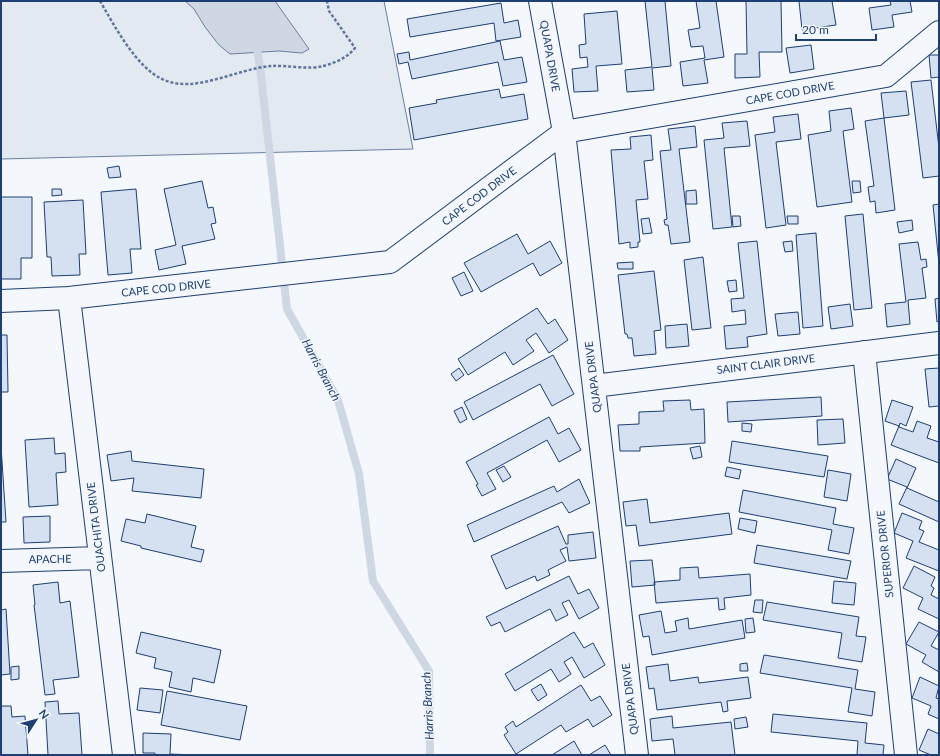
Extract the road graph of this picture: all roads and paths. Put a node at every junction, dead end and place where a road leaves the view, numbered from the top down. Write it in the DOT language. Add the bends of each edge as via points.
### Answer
graph roads {
  1 [pos="100,1"];
  2 [pos="327,1"];
  3 [pos="540,1"];
  4 [pos="939,32"];
  5 [pos="564,132"];
  6 [pos="69,298"];
  7 [pos="1,301"];
  8 [pos="939,343"];
  9 [pos="864,352"];
  10 [pos="594,386"];
  11 [pos="100,558"];
  12 [pos="1,560"];
  13 [pos="124,755"];
  14 [pos="637,755"];
  15 [pos="906,755"];
  1 -- 2 [label="path" via="140,62 162,80 173,83 206,82 260,67 322,67 337,61 355,48 329,11"];
  3 -- 5 [label="street, QUAPA DRIVE"];
  4 -- 5 [label="street, CAPE COD DRIVE" via="886,76"];
  5 -- 6 [label="street, CAPE COD DRIVE" via="390,262"];
  5 -- 10 [label="street, QUAPA DRIVE"];
  6 -- 7 [label="street, CAPE COD DRIVE"];
  6 -- 11 [label="street, OUACHITA DRIVE"];
  8 -- 9 [label="street, SAINT CLAIR DRIVE"];
  9 -- 10 [label="street, SAINT CLAIR DRIVE"];
  9 -- 15 [label="street, SUPERIOR DRIVE"];
  10 -- 14 [label="street, QUAPA DRIVE"];
  11 -- 12 [label="street, APACHE"];
  11 -- 13 [label="street, OUACHITA DRIVE"];
}
